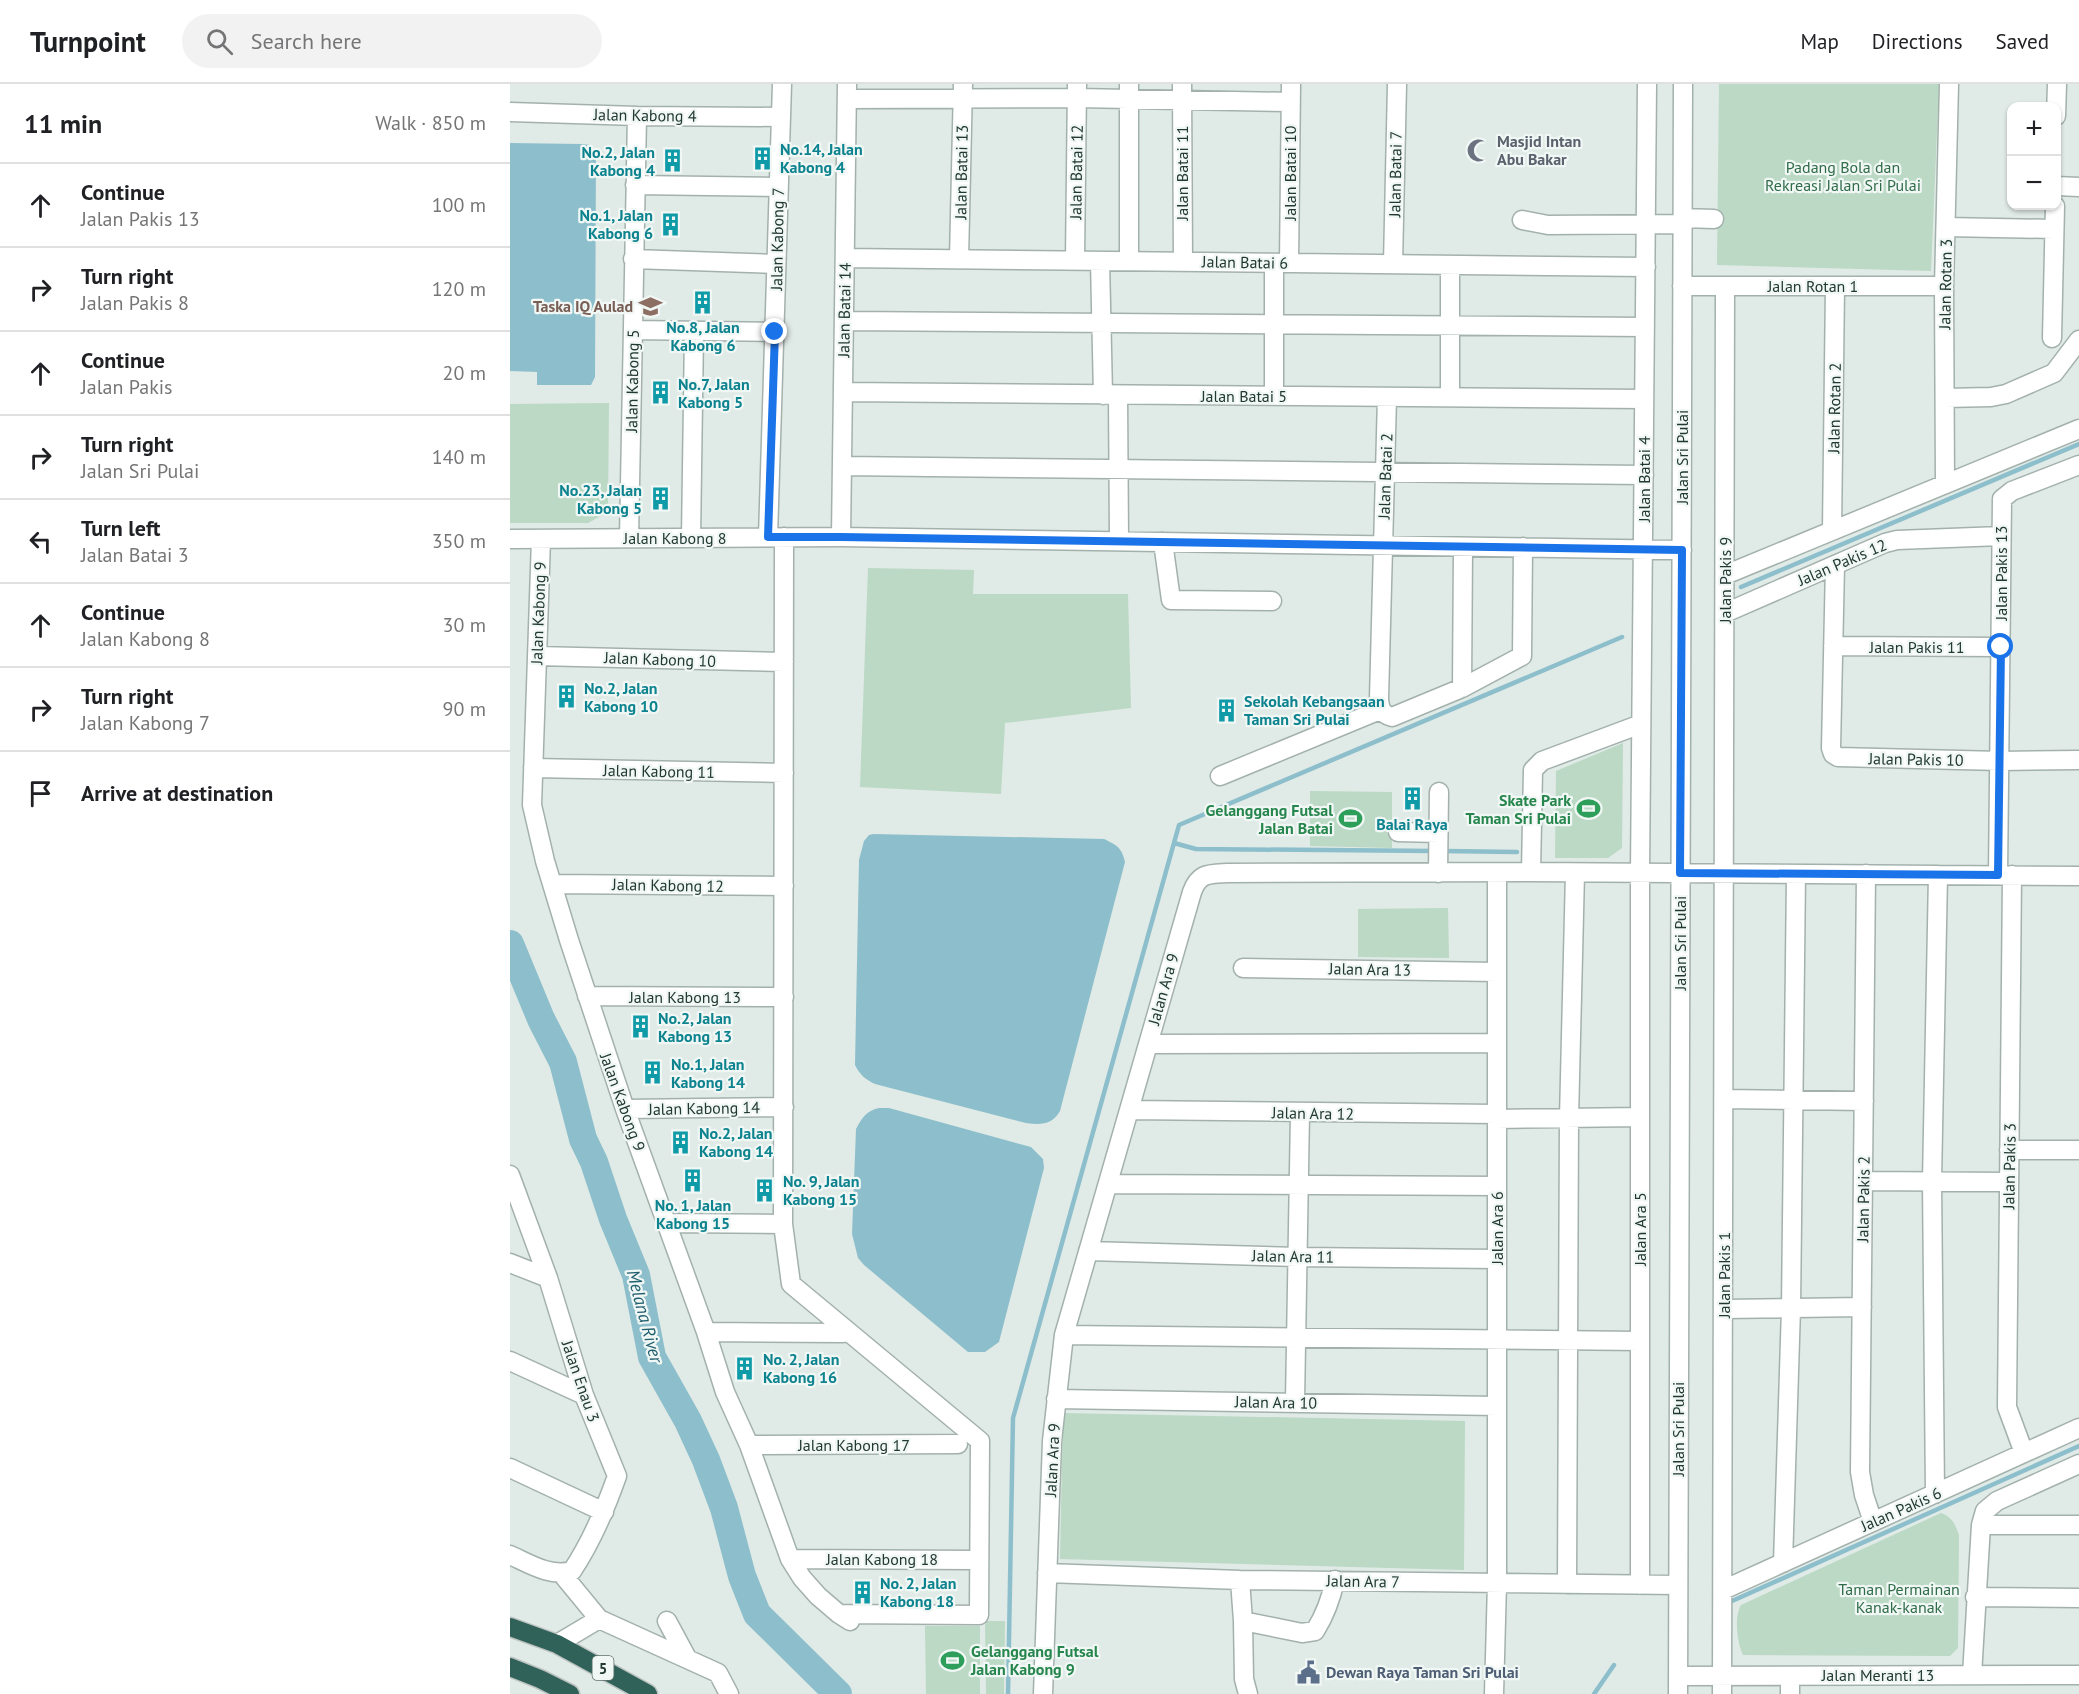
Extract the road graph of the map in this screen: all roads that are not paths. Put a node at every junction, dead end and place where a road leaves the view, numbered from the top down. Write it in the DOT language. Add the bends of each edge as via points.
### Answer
graph roads {
  1 [pos="782,84"];
  2 [pos="1397,84"];
  3 [pos="1647,84"];
  4 [pos="1683,84"];
  5 [pos="1949,84"];
  6 [pos="2057,84"];
  7 [pos="1077,91"];
  8 [pos="847,92"];
  9 [pos="912,92"];
  10 [pos="963,92"];
  11 [pos="1129,92"];
  12 [pos="1182,92"];
  13 [pos="1239,93"];
  14 [pos="1290,93"];
  15 [pos="2056,102"];
  16 [pos="510,112"];
  17 [pos="637,116"];
  18 [pos="780,117"];
  19 [pos="635,185"];
  20 [pos="2061,186"];
  21 [pos="778,187"];
  22 [pos="2079,187"];
  23 [pos="2055,210"];
  24 [pos="1714,219"];
  25 [pos="1522,220"];
  26 [pos="1683,221"];
  27 [pos="1646,224"];
  28 [pos="1946,227"];
  29 [pos="2054,230"];
  30 [pos="845,258"];
  31 [pos="633,259"];
  32 [pos="959,259"];
  33 [pos="1075,261"];
  34 [pos="1100,261"];
  35 [pos="1129,261"];
  36 [pos="1183,262"];
  37 [pos="1282,263"];
  38 [pos="775,264"];
  39 [pos="1393,264"];
  40 [pos="1450,265"];
  41 [pos="1646,267"];
  42 [pos="1682,286"];
  43 [pos="1725,286"];
  44 [pos="1835,286"];
  45 [pos="1944,286"];
  46 [pos="844,321"];
  47 [pos="1101,323"];
  48 [pos="1274,324"];
  49 [pos="1450,326"];
  50 [pos="1645,327"];
  51 [pos="633,330"];
  52 [pos="694,332"];
  53 [pos="775,332"];
  54 [pos="2052,338"];
  55 [pos="2079,340"];
  56 [pos="843,392"];
  57 [pos="1111,395"];
  58 [pos="1274,396"];
  59 [pos="1388,397"];
  60 [pos="1450,397"];
  61 [pos="1945,398"];
  62 [pos="1644,399"];
  63 [pos="2079,429"];
  64 [pos="2079,465"];
  65 [pos="842,466"];
  66 [pos="1118,467"];
  67 [pos="1386,473"];
  68 [pos="1644,475"];
  69 [pos="1945,484"];
  70 [pos="1832,530"];
  71 [pos="2001,536"];
  72 [pos="776,537"];
  73 [pos="841,537"];
  74 [pos="541,538"];
  75 [pos="629,538"];
  76 [pos="691,538"];
  77 [pos="510,539"];
  78 [pos="1119,541"];
  79 [pos="1163,542"];
  80 [pos="1383,545"];
  81 [pos="1463,547"];
  82 [pos="1523,548"];
  83 [pos="1643,549"];
  84 [pos="1682,550"];
  85 [pos="1835,565"];
  86 [pos="1725,574"];
  87 [pos="1272,601"];
  88 [pos="1725,613"];
  89 [pos="1833,646"];
  90 [pos="2001,647"];
  91 [pos="537,656"];
  92 [pos="784,662"];
  93 [pos="1462,688"];
  94 [pos="1379,705"];
  95 [pos="1641,724"];
  96 [pos="2079,760"];
  97 [pos="2000,761"];
  98 [pos="533,768"];
  99 [pos="784,773"];
  100 [pos="1220,776"];
  101 [pos="1439,792"];
  102 [pos="1398,832"];
  103 [pos="1438,833"];
  104 [pos="1531,872"];
  105 [pos="1438,873"];
  106 [pos="1575,873"];
  107 [pos="1640,873"];
  108 [pos="1680,873"];
  109 [pos="1497,874"];
  110 [pos="1725,874"];
  111 [pos="1797,874"];
  112 [pos="1866,874"];
  113 [pos="1938,875"];
  114 [pos="2005,875"];
  115 [pos="2079,876"];
  116 [pos="552,884"];
  117 [pos="784,886"];
  118 [pos="1243,968"];
  119 [pos="1497,972"];
  120 [pos="587,996"];
  121 [pos="784,997"];
  122 [pos="1497,1043"];
  123 [pos="1148,1044"];
  124 [pos="1724,1099"];
  125 [pos="1794,1100"];
  126 [pos="1864,1101"];
  127 [pos="784,1107"];
  128 [pos="625,1109"];
  129 [pos="1129,1110"];
  130 [pos="1300,1113"];
  131 [pos="1497,1117"];
  132 [pos="1640,1117"];
  133 [pos="1569,1118"];
  134 [pos="2009,1150"];
  135 [pos="2079,1150"];
  136 [pos="510,1175"];
  137 [pos="1863,1181"];
  138 [pos="1932,1181"];
  139 [pos="2009,1182"];
  140 [pos="1108,1184"];
  141 [pos="1299,1186"];
  142 [pos="1497,1186"];
  143 [pos="667,1223"];
  144 [pos="783,1224"];
  145 [pos="1088,1251"];
  146 [pos="1298,1257"];
  147 [pos="1497,1259"];
  148 [pos="510,1263"];
  149 [pos="548,1278"];
  150 [pos="1862,1307"];
  151 [pos="1791,1308"];
  152 [pos="1724,1309"];
  153 [pos="706,1332"];
  154 [pos="843,1333"];
  155 [pos="1064,1335"];
  156 [pos="1296,1336"];
  157 [pos="1497,1340"];
  158 [pos="1569,1341"];
  159 [pos="1640,1341"];
  160 [pos="510,1361"];
  161 [pos="584,1395"];
  162 [pos="1056,1399"];
  163 [pos="1295,1402"];
  164 [pos="1497,1406"];
  165 [pos="2079,1428"];
  166 [pos="958,1444"];
  167 [pos="749,1445"];
  168 [pos="2024,1453"];
  169 [pos="2079,1464"];
  170 [pos="510,1468"];
  171 [pos="1935,1494"];
  172 [pos="604,1512"];
  173 [pos="1873,1522"];
  174 [pos="1980,1525"];
  175 [pos="2079,1525"];
  176 [pos="510,1555"];
  177 [pos="790,1559"];
  178 [pos="974,1560"];
  179 [pos="1783,1563"];
  180 [pos="1047,1573"];
  181 [pos="562,1574"];
  182 [pos="1240,1580"];
  183 [pos="1335,1580"];
  184 [pos="1497,1583"];
  185 [pos="1566,1584"];
  186 [pos="1640,1585"];
  187 [pos="1678,1585"];
  188 [pos="1723,1590"];
  189 [pos="1975,1597"];
  190 [pos="2079,1598"];
  191 [pos="599,1619"];
  192 [pos="846,1619"];
  193 [pos="667,1621"];
  194 [pos="1243,1621"];
  195 [pos="510,1627"];
  196 [pos="557,1644"];
  197 [pos="687,1658"];
  198 [pos="510,1667"];
  199 [pos="1972,1675"];
  200 [pos="2079,1675"];
  201 [pos="1678,1685"];
  202 [pos="1722,1685"];
  203 [pos="1790,1685"];
  204 [pos="1863,1685"];
  205 [pos="570,1694"];
  206 [pos="648,1694"];
  207 [pos="729,1694"];
  208 [pos="1043,1694"];
  209 [pos="1248,1694"];
  210 [pos="1494,1694"];
  1 -- 18 [label="street, Jalan Kabong 7"];
  2 -- 39 [label="street, Jalan Batai 7"];
  3 -- 27 [label="street, Jalan Batai 4"];
  4 -- 26 [label="street, Jalan Sri Pulai"];
  5 -- 28 [label="street, Jalan Rotan 3"];
  6 -- 15 [label="street"];
  7 -- 10 [label="street"];
  7 -- 11 [label="street"];
  7 -- 33 [label="street, Jalan Batai 12"];
  8 -- 9 [label="street"];
  8 -- 30 [label="street, Jalan Batai 14"];
  9 -- 10 [label="street"];
  10 -- 32 [label="street, Jalan Batai 13"];
  11 -- 12 [label="street"];
  11 -- 35 [label="street"];
  12 -- 13 [label="street"];
  12 -- 36 [label="street, Jalan Batai 11"];
  13 -- 14 [label="street"];
  14 -- 37 [label="street, Jalan Batai 10"];
  16 -- 17 [label="street, Jalan Kabong 4"];
  17 -- 18 [label="street, Jalan Kabong 4"];
  17 -- 19 [label="street, Jalan Kabong 5"];
  18 -- 21 [label="street, Jalan Kabong 7"];
  19 -- 21 [label="street"];
  19 -- 31 [label="street, Jalan Kabong 5"];
  20 -- 22 [label="street"];
  21 -- 38 [label="street, Jalan Kabong 7"];
  23 -- 29 [label="street"];
  24 -- 26 [label="street"];
  25 -- 27 [label="street" via="1548,225"];
  26 -- 27 [label="street"];
  26 -- 42 [label="street, Jalan Sri Pulai"];
  27 -- 41 [label="street, Jalan Batai 4"];
  28 -- 29 [label="street"];
  28 -- 45 [label="street, Jalan Rotan 3"];
  29 -- 54 [label="street"];
  30 -- 32 [label="street, Jalan Batai 6"];
  30 -- 46 [label="street, Jalan Batai 14"];
  31 -- 38 [label="street"];
  31 -- 51 [label="street, Jalan Kabong 5"];
  32 -- 33 [label="street, Jalan Batai 6"];
  33 -- 34 [label="street, Jalan Batai 6"];
  34 -- 35 [label="street, Jalan Batai 6"];
  34 -- 47 [label="street"];
  35 -- 36 [label="street, Jalan Batai 6"];
  36 -- 37 [label="street, Jalan Batai 6"];
  37 -- 39 [label="street, Jalan Batai 6"];
  37 -- 48 [label="street, Jalan Batai 10"];
  38 -- 53 [label="street, Jalan Kabong 7"];
  39 -- 40 [label="street, Jalan Batai 6"];
  40 -- 41 [label="street, Jalan Batai 6"];
  40 -- 49 [label="street"];
  41 -- 50 [label="street, Jalan Batai 4"];
  42 -- 43 [label="street, Jalan Rotan 1"];
  42 -- 84 [label="street, Jalan Sri Pulai"];
  43 -- 44 [label="street, Jalan Rotan 1"];
  43 -- 86 [label="street, Jalan Pakis 9"];
  44 -- 45 [label="street, Jalan Rotan 1"];
  44 -- 70 [label="street, Jalan Rotan 2"];
  45 -- 61 [label="street, Jalan Rotan 3"];
  46 -- 47 [label="street"];
  46 -- 56 [label="street, Jalan Batai 14"];
  47 -- 48 [label="street"];
  47 -- 57 [label="street"];
  48 -- 49 [label="street"];
  48 -- 58 [label="street, Jalan Batai 10"];
  49 -- 50 [label="street"];
  49 -- 60 [label="street"];
  50 -- 62 [label="street, Jalan Batai 4"];
  51 -- 52 [label="street"];
  51 -- 75 [label="street, Jalan Kabong 5"];
  52 -- 53 [label="street"];
  52 -- 76 [label="street"];
  53 -- 72 [label="street, Jalan Kabong 7"];
  55 -- 61 [label="street" via="2054,373 2006,394"];
  56 -- 57 [label="street, Jalan Batai 5"];
  56 -- 65 [label="street, Jalan Batai 14"];
  57 -- 58 [label="street, Jalan Batai 5"];
  57 -- 66 [label="street"];
  58 -- 59 [label="street, Jalan Batai 5"];
  59 -- 60 [label="street, Jalan Batai 5"];
  59 -- 67 [label="street, Jalan Batai 2"];
  60 -- 62 [label="street, Jalan Batai 5"];
  61 -- 69 [label="street, Jalan Rotan 3"];
  62 -- 68 [label="street, Jalan Batai 4"];
  63 -- 69 [label="street"];
  64 -- 71 [label="street, Jalan Pakis 13" via="2012,491 2002,500"];
  65 -- 66 [label="street"];
  65 -- 73 [label="street, Jalan Batai 14"];
  66 -- 67 [label="street"];
  66 -- 78 [label="street"];
  67 -- 68 [label="street"];
  67 -- 80 [label="street, Jalan Batai 2"];
  68 -- 83 [label="street, Jalan Batai 4"];
  69 -- 70 [label="street"];
  70 -- 86 [label="street"];
  71 -- 85 [label="street, Jalan Pakis 12" via="1897,540"];
  71 -- 90 [label="street, Jalan Pakis 13"];
  72 -- 73 [label="street, Jalan Kabong 8"];
  72 -- 76 [label="street, Jalan Kabong 8"];
  72 -- 92 [label="street, Jalan Kabong 7"];
  73 -- 78 [label="street, Jalan Kabong 8"];
  74 -- 75 [label="street, Jalan Kabong 8"];
  74 -- 77 [label="street, Jalan Kabong 8"];
  74 -- 91 [label="street, Jalan Kabong 9"];
  75 -- 76 [label="street, Jalan Kabong 8"];
  78 -- 79 [label="street, Jalan Kabong 8"];
  79 -- 80 [label="street, Jalan Kabong 8"];
  79 -- 87 [label="street" via="1171,600"];
  80 -- 81 [label="street, Jalan Kabong 8"];
  80 -- 94 [label="street, Jalan Batai 2"];
  81 -- 82 [label="street, Jalan Kabong 8"];
  81 -- 93 [label="street"];
  82 -- 83 [label="street, Jalan Kabong 8"];
  82 -- 93 [label="street" via="1522,656"];
  83 -- 84 [label="street, Jalan Kabong 8"];
  83 -- 95 [label="street, Jalan Batai 4"];
  84 -- 108 [label="street, Jalan Sri Pulai"];
  85 -- 88 [label="street, Jalan Pakis 12"];
  85 -- 89 [label="street"];
  86 -- 88 [label="street, Jalan Pakis 9"];
  88 -- 110 [label="street, Jalan Pakis 9"];
  89 -- 90 [label="street, Jalan Pakis 11"];
  89 -- 97 [label="street, Jalan Pakis 10" via="1833,754"];
  90 -- 97 [label="street, Jalan Pakis 13"];
  91 -- 92 [label="street, Jalan Kabong 10"];
  91 -- 98 [label="street, Jalan Kabong 9"];
  92 -- 99 [label="street, Jalan Kabong 7"];
  93 -- 94 [label="street" via="1392,717 1384,715"];
  94 -- 100 [label="street"];
  95 -- 104 [label="street" via="1542,760 1533,771"];
  95 -- 107 [label="street, Jalan Batai 4"];
  96 -- 97 [label="street, Jalan Pakis 10"];
  97 -- 114 [label="street, Jalan Pakis 13"];
  98 -- 99 [label="street, Jalan Kabong 11"];
  98 -- 116 [label="street, Jalan Kabong 9" via="532,805"];
  99 -- 117 [label="street, Jalan Kabong 7"];
  101 -- 103 [label="street"];
  102 -- 103 [label="street"];
  103 -- 105 [label="street"];
  104 -- 106 [label="street, Jalan Ara 9"];
  104 -- 109 [label="street, Jalan Ara 9"];
  105 -- 109 [label="street, Jalan Ara 9"];
  105 -- 123 [label="street, Jalan Ara 9" via="1227,873 1201,877 1192,892"];
  106 -- 107 [label="street, Jalan Ara 9"];
  106 -- 133 [label="street"];
  107 -- 108 [label="street, Jalan Ara 9"];
  107 -- 132 [label="street, Jalan Ara 5"];
  108 -- 110 [label="street, Jalan Ara 9"];
  108 -- 187 [label="street, Jalan Sri Pulai"];
  109 -- 119 [label="street, Jalan Ara 6"];
  110 -- 111 [label="street, Jalan Ara 9"];
  110 -- 124 [label="street, Jalan Pakis 1"];
  111 -- 112 [label="street, Jalan Ara 9"];
  111 -- 125 [label="street"];
  112 -- 113 [label="street, Jalan Ara 9"];
  112 -- 126 [label="street, Jalan Pakis 2"];
  113 -- 114 [label="street, Jalan Ara 9"];
  113 -- 138 [label="street"];
  114 -- 115 [label="street, Jalan Ara 9"];
  114 -- 134 [label="street, Jalan Pakis 3"];
  116 -- 117 [label="street, Jalan Kabong 12"];
  116 -- 120 [label="street, Jalan Kabong 9"];
  117 -- 121 [label="street, Jalan Kabong 7"];
  118 -- 119 [label="street, Jalan Ara 13"];
  119 -- 122 [label="street, Jalan Ara 6"];
  120 -- 121 [label="street, Jalan Kabong 13"];
  120 -- 128 [label="street, Jalan Kabong 9"];
  121 -- 127 [label="street, Jalan Kabong 7"];
  122 -- 123 [label="street"];
  122 -- 131 [label="street, Jalan Ara 6"];
  123 -- 129 [label="street, Jalan Ara 9"];
  124 -- 125 [label="street"];
  124 -- 152 [label="street, Jalan Pakis 1"];
  125 -- 126 [label="street"];
  125 -- 151 [label="street"];
  126 -- 137 [label="street, Jalan Pakis 2"];
  127 -- 128 [label="street, Jalan Kabong 14"];
  127 -- 144 [label="street, Jalan Kabong 7"];
  128 -- 143 [label="street, Jalan Kabong 9"];
  129 -- 130 [label="street, Jalan Ara 12"];
  129 -- 140 [label="street, Jalan Ara 9"];
  130 -- 131 [label="street, Jalan Ara 12"];
  130 -- 141 [label="street"];
  131 -- 133 [label="street, Jalan Ara 12"];
  131 -- 142 [label="street, Jalan Ara 6"];
  132 -- 133 [label="street, Jalan Ara 12"];
  132 -- 159 [label="street, Jalan Ara 5"];
  133 -- 158 [label="street"];
  134 -- 135 [label="street"];
  134 -- 139 [label="street, Jalan Pakis 3"];
  136 -- 149 [label="street, Jalan Enau 3"];
  137 -- 138 [label="street"];
  137 -- 150 [label="street, Jalan Pakis 2"];
  138 -- 139 [label="street"];
  138 -- 171 [label="street"];
  139 -- 168 [label="street, Jalan Pakis 3" via="2007,1407"];
  140 -- 141 [label="street"];
  140 -- 145 [label="street, Jalan Ara 9"];
  141 -- 142 [label="street"];
  141 -- 146 [label="street"];
  142 -- 147 [label="street, Jalan Ara 6"];
  143 -- 144 [label="street"];
  143 -- 153 [label="street, Jalan Kabong 9"];
  144 -- 192 [label="street, Jalan Kabong 7" via="791,1284 980,1441 979,1615"];
  145 -- 146 [label="street, Jalan Ara 11"];
  145 -- 155 [label="street, Jalan Ara 9"];
  146 -- 147 [label="street, Jalan Ara 11"];
  146 -- 156 [label="street"];
  147 -- 157 [label="street, Jalan Ara 6"];
  148 -- 149 [label="street"];
  149 -- 161 [label="street, Jalan Enau 3"];
  150 -- 151 [label="street"];
  150 -- 173 [label="street, Jalan Pakis 2" via="1860,1472"];
  151 -- 152 [label="street"];
  151 -- 179 [label="street"];
  152 -- 188 [label="street, Jalan Pakis 1"];
  153 -- 154 [label="street"];
  153 -- 167 [label="street, Jalan Kabong 9" via="725,1392"];
  155 -- 156 [label="street"];
  155 -- 162 [label="street, Jalan Ara 9"];
  156 -- 157 [label="street"];
  156 -- 163 [label="street"];
  157 -- 158 [label="street"];
  157 -- 164 [label="street, Jalan Ara 6"];
  158 -- 159 [label="street"];
  158 -- 185 [label="street"];
  159 -- 186 [label="street, Jalan Ara 5"];
  160 -- 161 [label="street"];
  161 -- 172 [label="street, Jalan Enau 3" via="617,1476"];
  162 -- 163 [label="street, Jalan Ara 10"];
  162 -- 180 [label="street, Jalan Ara 9"];
  163 -- 164 [label="street, Jalan Ara 10"];
  164 -- 184 [label="street, Jalan Ara 6"];
  165 -- 168 [label="street, Jalan Pakis 6"];
  166 -- 167 [label="street, Jalan Kabong 17"];
  167 -- 177 [label="street, Jalan Kabong 9"];
  168 -- 171 [label="street, Jalan Pakis 6"];
  169 -- 174 [label="street" via="1997,1501 1985,1511"];
  170 -- 172 [label="street"];
  171 -- 173 [label="street, Jalan Pakis 6"];
  172 -- 181 [label="street, Jalan Enau 3" via="589,1546 572,1571"];
  173 -- 179 [label="street, Jalan Pakis 6"];
  174 -- 175 [label="street"];
  174 -- 189 [label="street"];
  176 -- 181 [label="street" via="545,1571"];
  177 -- 178 [label="street, Jalan Kabong 18"];
  177 -- 192 [label="street, Jalan Kabong 9" via="813,1590"];
  179 -- 188 [label="street, Jalan Pakis 6"];
  180 -- 182 [label="street, Jalan Ara 7"];
  180 -- 208 [label="street, Jalan Ara 9"];
  181 -- 191 [label="street"];
  182 -- 183 [label="street, Jalan Ara 7"];
  182 -- 194 [label="street"];
  183 -- 184 [label="street, Jalan Ara 7"];
  183 -- 194 [label="street" via="1332,1596 1315,1631 1302,1634"];
  184 -- 185 [label="street, Jalan Ara 7"];
  184 -- 210 [label="street, Jalan Ara 6"];
  185 -- 186 [label="street, Jalan Ara 7"];
  186 -- 187 [label="street, Jalan Ara 7"];
  187 -- 201 [label="street, Jalan Sri Pulai"];
  188 -- 202 [label="street, Jalan Pakis 1"];
  189 -- 190 [label="street"];
  189 -- 199 [label="street"];
  191 -- 196 [label="street"];
  191 -- 197 [label="street"];
  193 -- 197 [label="street"];
  194 -- 209 [label="street"];
  195 -- 196 [label="highway, 5"];
  196 -- 206 [label="highway, 5"];
  197 -- 207 [label="street" via="718,1673"];
  198 -- 205 [label="highway"];
  199 -- 200 [label="street, Jalan Meranti 13"];
  199 -- 204 [label="street, Jalan Meranti 13"];
  201 -- 202 [label="street, Jalan Meranti 13"];
  202 -- 203 [label="street, Jalan Meranti 13"];
  203 -- 204 [label="street, Jalan Meranti 13"];
}
